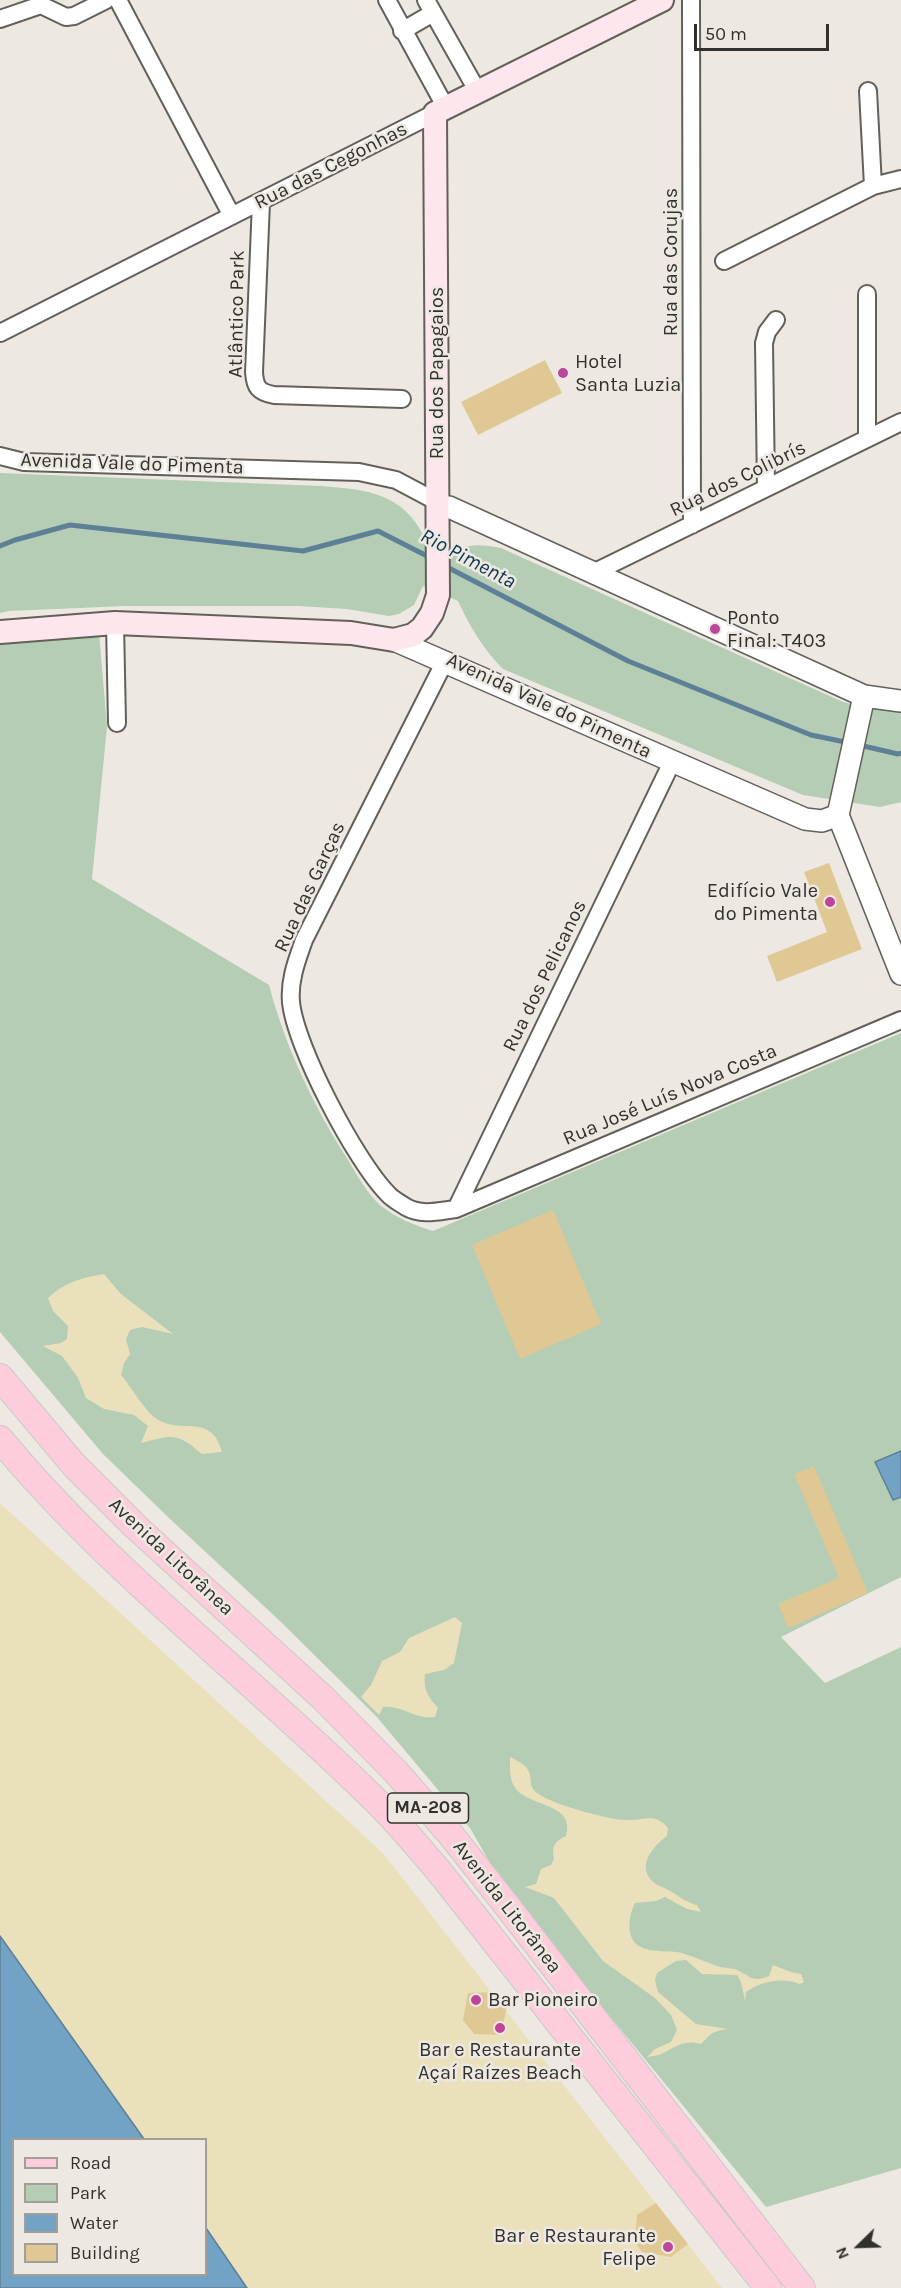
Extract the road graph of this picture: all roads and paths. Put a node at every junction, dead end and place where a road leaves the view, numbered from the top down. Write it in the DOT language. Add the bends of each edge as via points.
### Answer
graph roads {
  1 [pos="106,0"];
  2 [pos="118,0"];
  3 [pos="387,0"];
  4 [pos="692,0"];
  5 [pos="648,3"];
  6 [pos="430,7"];
  7 [pos="0,19"];
  8 [pos="402,31"];
  9 [pos="868,91"];
  10 [pos="478,92"];
  11 [pos="441,111"];
  12 [pos="901,179"];
  13 [pos="873,186"];
  14 [pos="261,202"];
  15 [pos="232,216"];
  16 [pos="724,261"];
  17 [pos="867,294"];
  18 [pos="776,320"];
  19 [pos="0,333"];
  20 [pos="402,399"];
  21 [pos="901,422"];
  22 [pos="867,438"];
  23 [pos="0,456"];
  24 [pos="766,488"];
  25 [pos="443,505"];
  26 [pos="692,525"];
  27 [pos="593,573"];
  28 [pos="115,623"];
  29 [pos="422,628"];
  30 [pos="0,632"];
  31 [pos="394,640"];
  32 [pos="444,662"];
  33 [pos="864,696"];
  34 [pos="901,700"];
  35 [pos="117,723"];
  36 [pos="672,762"];
  37 [pos="838,815"];
  38 [pos="901,974"];
  39 [pos="901,1020"];
  40 [pos="456,1209"];
  41 [pos="0,1377"];
  42 [pos="0,1439"];
  43 [pos="351,1777"];
  44 [pos="423,1803"];
  45 [pos="438,1870"];
  46 [pos="504,1902"];
  47 [pos="768,2288"];
  48 [pos="802,2288"];
  1 -- 7 [label="street" via="75,16 66,17 41,5"];
  2 -- 15 [label="street"];
  3 -- 8 [label="street"];
  4 -- 26 [label="street, Rua das Corujas"];
  5 -- 10 [label="main road, Rua das Cegonhas"];
  6 -- 8 [label="street"];
  6 -- 10 [label="street"];
  8 -- 11 [label="street"];
  9 -- 13 [label="street"];
  10 -- 11 [label="main road, Rua das Cegonhas"];
  11 -- 14 [label="street, Rua das Cegonhas"];
  11 -- 25 [label="main road, Rua dos Papagaios"];
  12 -- 13 [label="street"];
  13 -- 16 [label="street"];
  14 -- 15 [label="street, Rua das Cegonhas"];
  14 -- 20 [label="street, Atlântico Park" via="254,372 258,390 274,395"];
  15 -- 19 [label="street, Rua das Cegonhas"];
  17 -- 22 [label="street"];
  18 -- 24 [label="street" via="764,343"];
  21 -- 22 [label="street, Rua dos Colibrís"];
  22 -- 24 [label="street, Rua dos Colibrís"];
  23 -- 25 [label="street, Avenida Vale do Pimenta" via="24,462 359,472 396,480"];
  24 -- 26 [label="street, Rua dos Colibrís"];
  25 -- 27 [label="street, Avenida Vale do Pimenta"];
  25 -- 29 [label="main road, Rua dos Papagaios" via="438,532 438,595"];
  26 -- 27 [label="street, Rua dos Colibrís"];
  27 -- 33 [label="street, Avenida Vale do Pimenta"];
  28 -- 30 [label="main road"];
  28 -- 31 [label="main road" via="351,633"];
  28 -- 35 [label="street"];
  29 -- 31 [label="main road"];
  29 -- 32 [label="street, Avenida Vale do Pimenta"];
  31 -- 32 [label="street"];
  32 -- 36 [label="street, Avenida Vale do Pimenta"];
  32 -- 40 [label="street, Rua das Garças" via="304,940 291,981 290,999 293,1020 310,1060 362,1162 388,1195 409,1209 429,1213"];
  33 -- 34 [label="street, Avenida Vale do Pimenta"];
  33 -- 37 [label="street"];
  36 -- 37 [label="street, Avenida Vale do Pimenta" via="805,819 822,821"];
  36 -- 40 [label="street, Rua dos Pelicanos"];
  37 -- 38 [label="street"];
  39 -- 40 [label="street, Rua José Luís Nova Costa"];
  41 -- 44 [label="main road, Avenida Litorânea / MA-208" via="74,1465 323,1698"];
  42 -- 43 [label="main road, Avenida Litorânea / MA-208" via="87,1534"];
  43 -- 44 [label="main road" via="372,1786 409,1821 421,1815"];
  43 -- 45 [label="main road, Avenida Litorânea / MA-208"];
  44 -- 46 [label="main road, Avenida Litorânea / MA-208"];
  45 -- 46 [label="main road" via="441,1856 452,1854 483,1888"];
  45 -- 47 [label="main road, Avenida Litorânea / MA-208"];
  46 -- 48 [label="main road, Avenida Litorânea / MA-208"];
}
